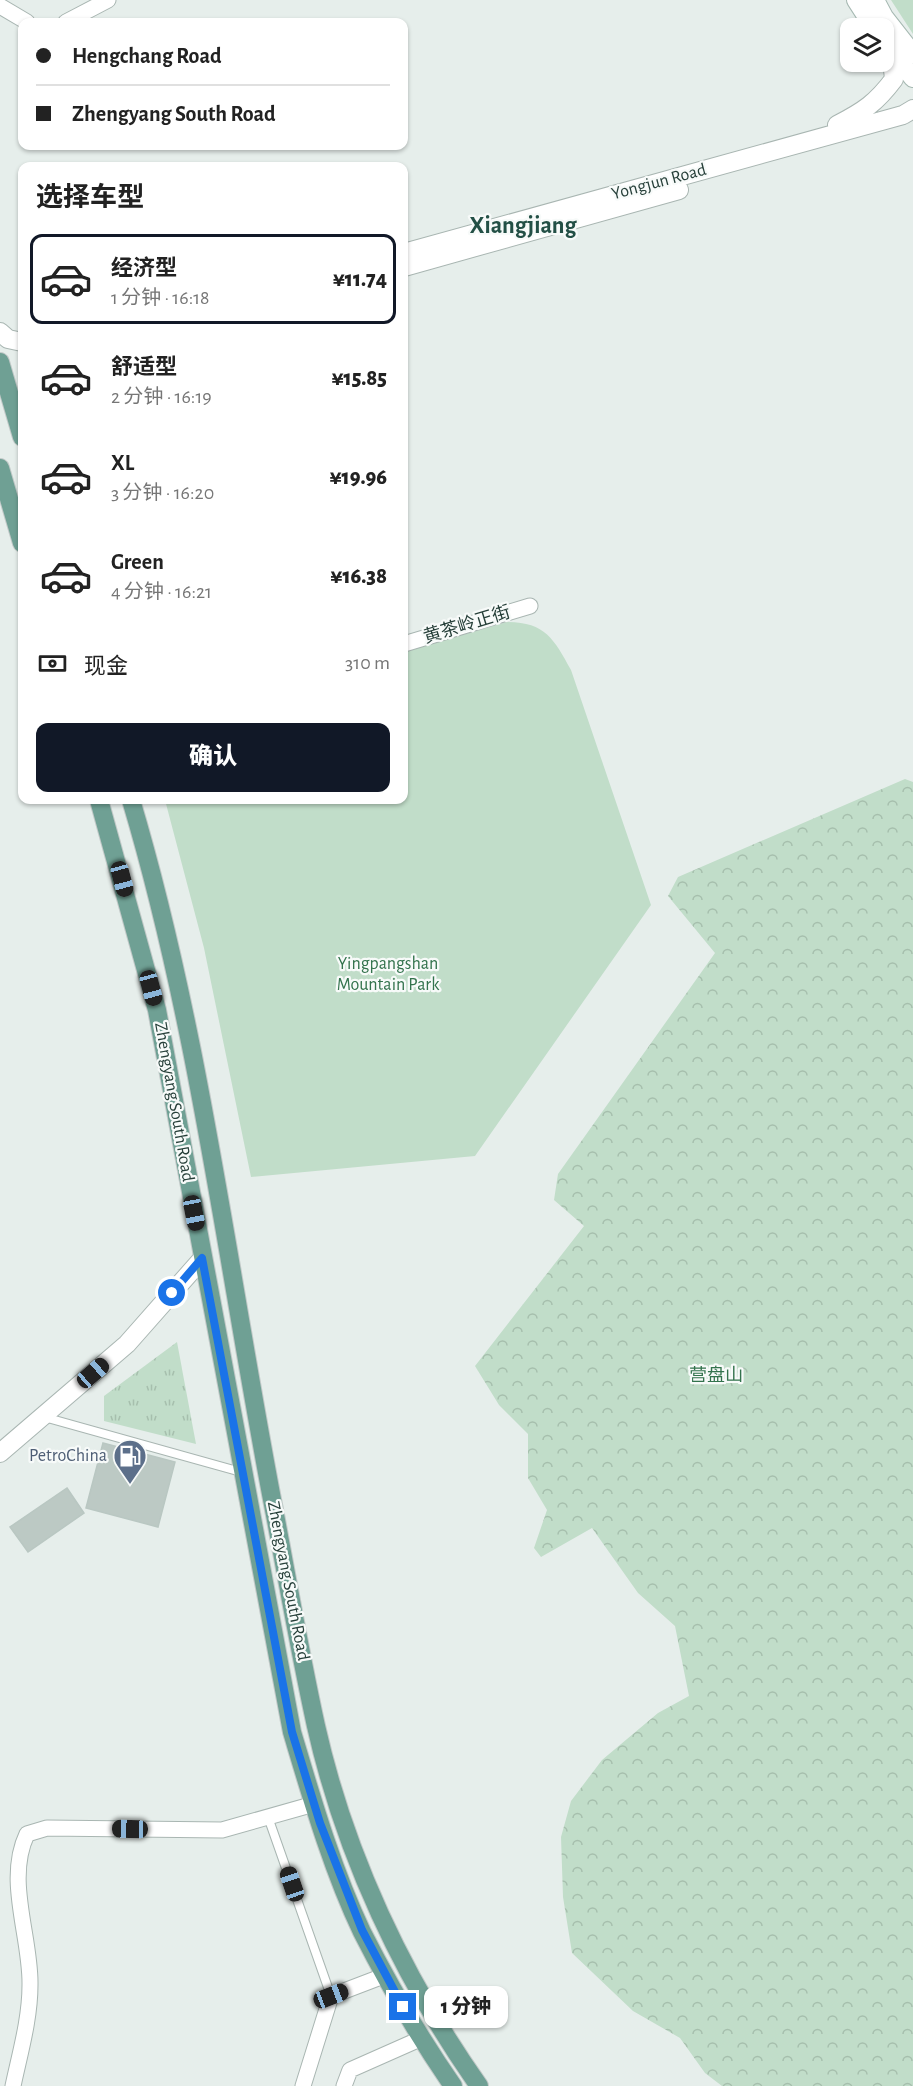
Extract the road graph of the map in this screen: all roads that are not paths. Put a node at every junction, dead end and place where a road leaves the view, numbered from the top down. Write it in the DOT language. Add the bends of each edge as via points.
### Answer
graph roads {
  1 [pos="108,0"];
  2 [pos="856,0"];
  3 [pos="875,0"];
  4 [pos="0,6"];
  5 [pos="20,18"];
  6 [pos="74,18"];
  7 [pos="868,18"];
  8 [pos="913,54"];
  9 [pos="894,55"];
  10 [pos="893,72"];
  11 [pos="913,78"];
  12 [pos="913,109"];
  13 [pos="913,123"];
  14 [pos="807,141"];
  15 [pos="408,252"];
  16 [pos="408,266"];
  17 [pos="0,333"];
  18 [pos="18,341"];
  19 [pos="0,362"];
  20 [pos="18,403"];
  21 [pos="0,468"];
  22 [pos="18,529"];
  23 [pos="530,606"];
  24 [pos="408,643"];
  25 [pos="100,804"];
  26 [pos="132,804"];
  27 [pos="202,1258"];
  28 [pos="43,1417"];
  29 [pos="0,1453"];
  30 [pos="242,1472"];
  31 [pos="314,1804"];
  32 [pos="268,1816"];
  33 [pos="386,1975"];
  34 [pos="331,1996"];
  35 [pos="420,2039"];
  36 [pos="13,2086"];
  37 [pos="303,2086"];
  38 [pos="344,2086"];
  39 [pos="453,2086"];
  40 [pos="479,2086"];
  1 -- 6 [label="street"];
  2 -- 7 [label="street"];
  3 -- 8 [label="street"];
  4 -- 5 [label="street"];
  9 -- 11 [label="street"];
  10 -- 14 [label="street" via="894,79 879,100"];
  12 -- 14 [label="street, Yongjun Road"];
  13 -- 16 [label="street, Yongjun Road"];
  14 -- 15 [label="street, Yongjun Road"];
  17 -- 18 [label="street"];
  19 -- 20 [label="main road"];
  21 -- 22 [label="main road"];
  23 -- 24 [label="street, 黄茶岭正街"];
  25 -- 27 [label="main road, Zhengyang South Road" via="157,1010"];
  26 -- 40 [label="main road, Zhengyang South Road" via="185,1008 258,1429 316,1728 341,1813 384,1926 438,2028"];
  27 -- 28 [label="street" via="127,1344"];
  27 -- 30 [label="main road, Zhengyang South Road"];
  28 -- 29 [label="street"];
  28 -- 30 [label="lane"];
  30 -- 31 [label="main road, Zhengyang South Road" via="292,1732"];
  31 -- 32 [label="street"];
  31 -- 33 [label="main road, Zhengyang South Road" via="362,1930"];
  32 -- 34 [label="lane"];
  32 -- 36 [label="street" via="222,1830 47,1828 27,1834 19,1874 30,1985"];
  33 -- 34 [label="street"];
  33 -- 35 [label="main road, Zhengyang South Road"];
  34 -- 37 [label="street"];
  35 -- 38 [label="street" via="350,2070"];
  35 -- 39 [label="main road, Zhengyang South Road"];
}
